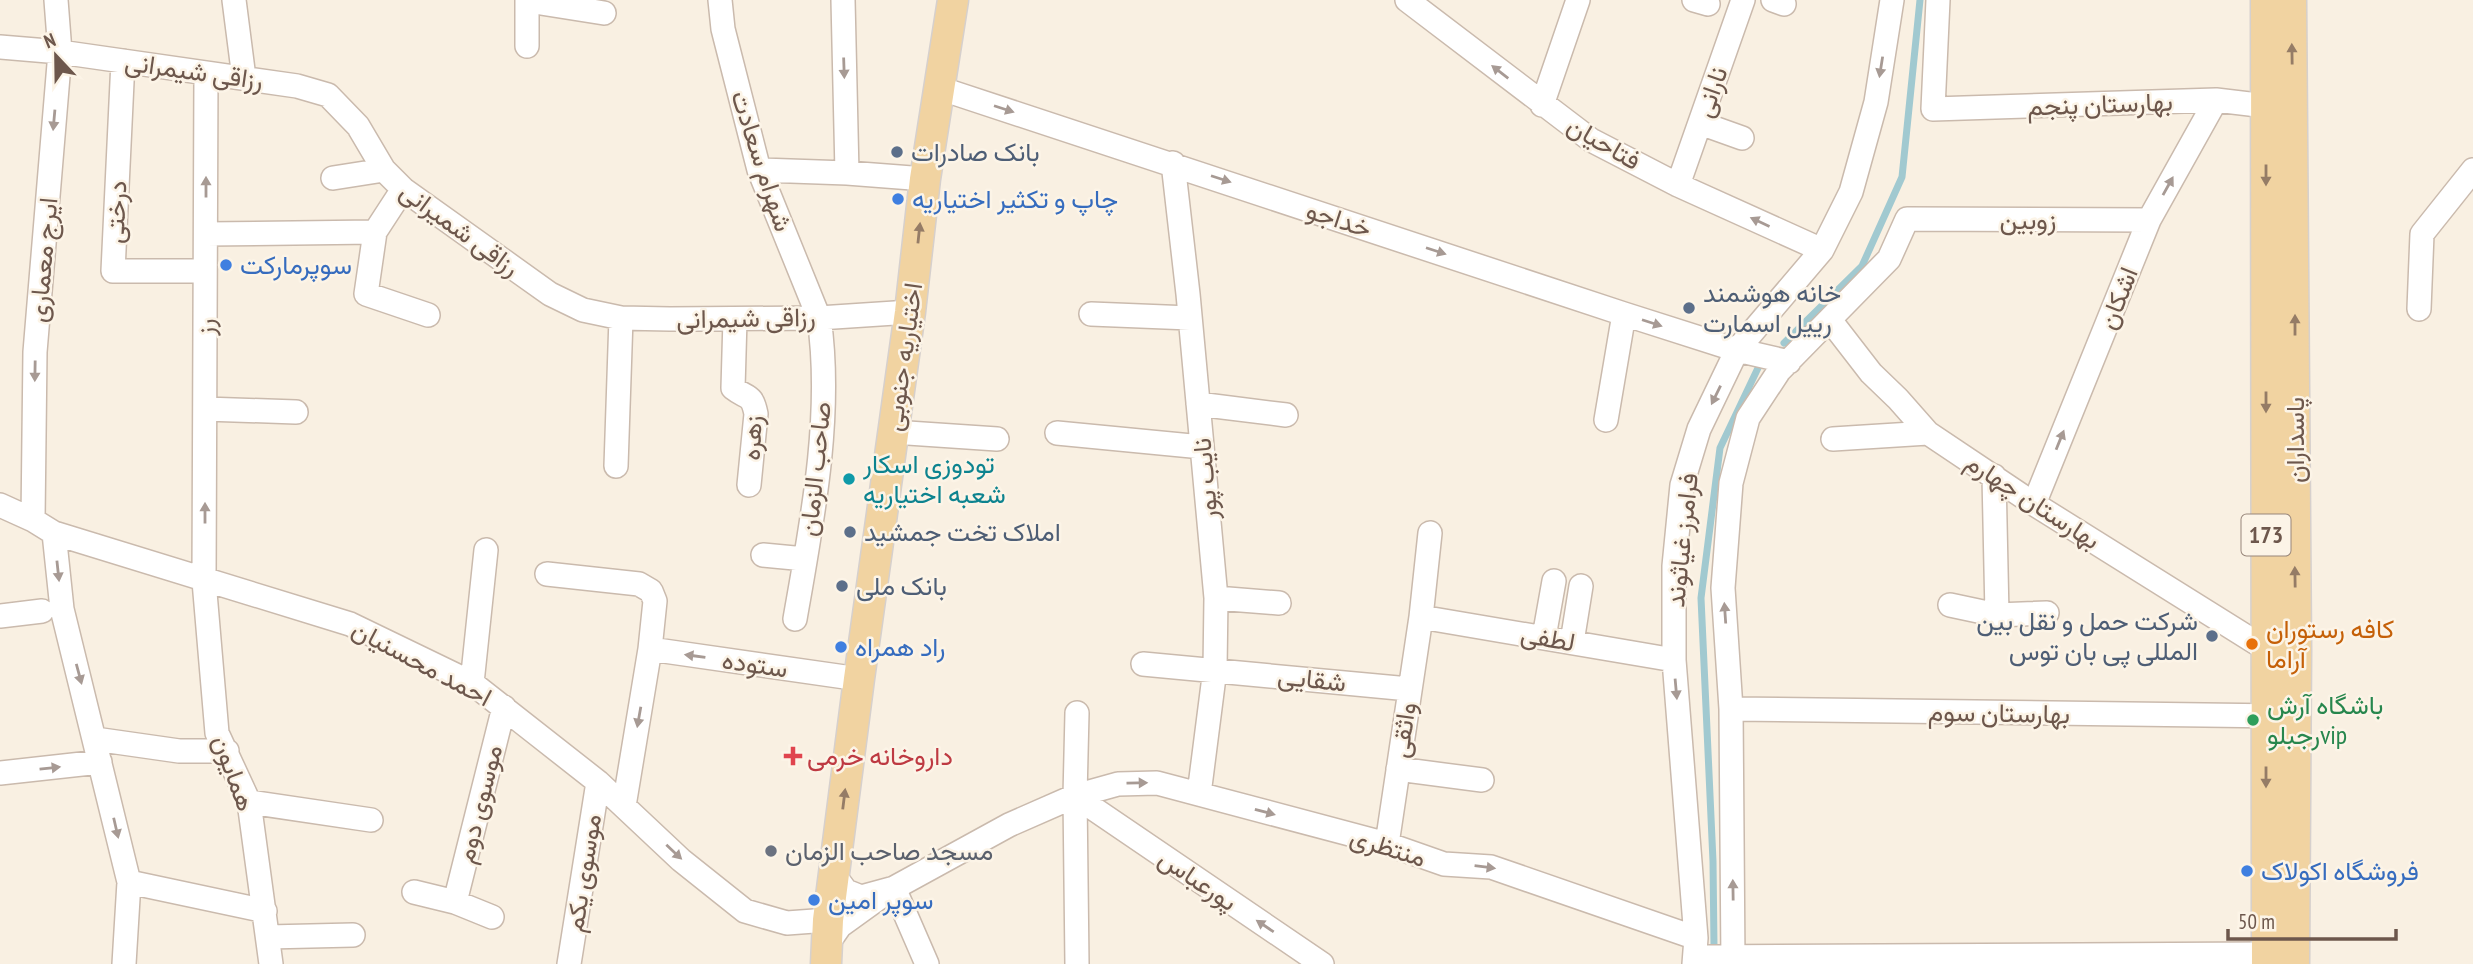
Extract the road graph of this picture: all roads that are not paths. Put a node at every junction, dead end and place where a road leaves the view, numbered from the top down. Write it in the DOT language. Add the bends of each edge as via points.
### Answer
graph roads {
  1 [pos="56,0"];
  2 [pos="234,0"];
  3 [pos="527,0"];
  4 [pos="720,0"];
  5 [pos="842,0"];
  6 [pos="953,0"];
  7 [pos="1407,0"];
  8 [pos="1578,0"];
  9 [pos="1743,0"];
  10 [pos="1892,0"];
  11 [pos="1938,0"];
  12 [pos="2266,0"];
  13 [pos="2291,0"];
  14 [pos="1430,8"];
  15 [pos="604,13"];
  16 [pos="527,46"];
  17 [pos="0,47"];
  18 [pos="60,52"];
  19 [pos="123,61"];
  20 [pos="206,73"];
  21 [pos="244,78"];
  22 [pos="939,88"];
  23 [pos="328,95"];
  24 [pos="2216,100"];
  25 [pos="1542,105"];
  26 [pos="2280,107"];
  27 [pos="1700,123"];
  28 [pos="1742,138"];
  29 [pos="1173,163"];
  30 [pos="384,170"];
  31 [pos="759,170"];
  32 [pos="2473,170"];
  33 [pos="847,173"];
  34 [pos="333,178"];
  35 [pos="925,179"];
  36 [pos="1678,185"];
  37 [pos="403,190"];
  38 [pos="1906,219"];
  39 [pos="2149,220"];
  40 [pos="375,232"];
  41 [pos="206,234"];
  42 [pos="1822,250"];
  43 [pos="205,271"];
  44 [pos="2419,309"];
  45 [pos="583,310"];
  46 [pos="910,312"];
  47 [pos="1091,314"];
  48 [pos="1624,314"];
  49 [pos="428,315"];
  50 [pos="621,318"];
  51 [pos="819,318"];
  52 [pos="1190,318"];
  53 [pos="735,319"];
  54 [pos="1830,320"];
  55 [pos="1737,350"];
  56 [pos="1789,362"];
  57 [pos="1198,404"];
  58 [pos="205,409"];
  59 [pos="296,412"];
  60 [pos="1286,415"];
  61 [pos="1606,419"];
  62 [pos="893,432"];
  63 [pos="1057,433"];
  64 [pos="1928,433"];
  65 [pos="997,439"];
  66 [pos="1833,439"];
  67 [pos="1202,447"];
  68 [pos="616,467"];
  69 [pos="1994,477"];
  70 [pos="750,485"];
  71 [pos="2034,503"];
  72 [pos="0,505"];
  73 [pos="33,520"];
  74 [pos="54,533"];
  75 [pos="1430,533"];
  76 [pos="486,550"];
  77 [pos="764,555"];
  78 [pos="806,559"];
  79 [pos="547,574"];
  80 [pos="204,581"];
  81 [pos="1554,581"];
  82 [pos="1581,586"];
  83 [pos="1216,598"];
  84 [pos="1279,603"];
  85 [pos="1950,605"];
  86 [pos="42,611"];
  87 [pos="2047,612"];
  88 [pos="1997,615"];
  89 [pos="0,616"];
  90 [pos="1421,617"];
  91 [pos="794,619"];
  92 [pos="1544,638"];
  93 [pos="1572,642"];
  94 [pos="650,649"];
  95 [pos="2266,649"];
  96 [pos="2296,650"];
  97 [pos="1674,660"];
  98 [pos="1143,664"];
  99 [pos="1215,669"];
  100 [pos="859,679"];
  101 [pos="472,683"];
  102 [pos="1409,689"];
  103 [pos="504,707"];
  104 [pos="1731,709"];
  105 [pos="1077,713"];
  106 [pos="2281,717"];
  107 [pos="95,739"];
  108 [pos="227,751"];
  109 [pos="100,762"];
  110 [pos="1398,769"];
  111 [pos="0,773"];
  112 [pos="1482,780"];
  113 [pos="598,782"];
  114 [pos="1199,794"];
  115 [pos="1075,796"];
  116 [pos="249,802"];
  117 [pos="624,806"];
  118 [pos="371,820"];
  119 [pos="1387,844"];
  120 [pos="834,875"];
  121 [pos="129,882"];
  122 [pos="894,888"];
  123 [pos="414,892"];
  124 [pos="455,902"];
  125 [pos="265,911"];
  126 [pos="492,917"];
  127 [pos="353,935"];
  128 [pos="268,937"];
  129 [pos="827,944"];
  130 [pos="1695,953"];
  131 [pos="1733,961"];
  132 [pos="2276,961"];
  133 [pos="124,964"];
  134 [pos="271,964"];
  135 [pos="569,964"];
  136 [pos="927,964"];
  137 [pos="1077,964"];
  138 [pos="1321,964"];
  1 -- 18 [label="street, ایرج معماری"];
  2 -- 21 [label="street"];
  3 -- 15 [label="street"];
  3 -- 16 [label="street"];
  4 -- 31 [label="street, شهرام سعادت" via="723,29"];
  5 -- 33 [label="street, one-way"];
  6 -- 22 [label="main road, اختیاریه جنوبی"];
  7 -- 14 [label="street, فتاحیان"];
  8 -- 25 [label="street"];
  9 -- 27 [label="street, نارانی"];
  10 -- 42 [label="street, فرامرز غیاثوند, one-way" via="1876,102 1851,192"];
  11 -- 24 [label="street, بهارستان پنجم" via="1933,108"];
  12 -- 26 [label="main road, پاسداران / 173"];
  26 -- 13 [label="main road, پاسداران / 173, one-way"];
  25 -- 14 [label="street, فتاحیان, one-way"];
  17 -- 18 [label="street, رزاقی شیمرانی"];
  18 -- 19 [label="street, رزاقی شیمرانی"];
  18 -- 73 [label="street, ایرج معماری, one-way" via="35,352"];
  19 -- 20 [label="street, رزاقی شیمرانی"];
  19 -- 43 [label="street, درختی" via="113,271"];
  20 -- 21 [label="street, رزاقی شیمرانی"];
  41 -- 20 [label="street, رز, one-way"];
  21 -- 23 [label="street, رزاقی شیمرانی"];
  22 -- 29 [label="street, خداجو, one-way"];
  22 -- 35 [label="main road, اختیاریه جنوبی"];
  23 -- 30 [label="street, رزاقی شمیرانی" via="358,126"];
  24 -- 26 [label="street, بهارستان پنجم"];
  39 -- 24 [label="street, اشکان, one-way"];
  25 -- 36 [label="street, فتاحیان" via="1591,140"];
  26 -- 95 [label="main road, پاسداران / 173, one-way"];
  96 -- 26 [label="main road, پاسداران / 173, one-way"];
  27 -- 28 [label="street"];
  27 -- 36 [label="street, نارانی"];
  29 -- 48 [label="street, خداجو, one-way"];
  29 -- 52 [label="street, نایب پور"];
  30 -- 34 [label="street"];
  30 -- 37 [label="street, رزاقی شمیرانی"];
  31 -- 33 [label="street"];
  31 -- 51 [label="street, شهرام سعادت"];
  32 -- 44 [label="street" via="2422,234"];
  33 -- 35 [label="street"];
  46 -- 35 [label="main road, اختیاریه جنوبی, one-way"];
  42 -- 36 [label="street, فتاحیان, one-way"];
  37 -- 40 [label="street"];
  37 -- 45 [label="street, رزاقی شمیرانی" via="550,294"];
  38 -- 39 [label="street, زوبین"];
  38 -- 54 [label="street, فرامرز غیاثوند" via="1889,259"];
  71 -- 39 [label="street, اشکان, one-way"];
  40 -- 41 [label="street"];
  40 -- 49 [label="street" via="366,294"];
  41 -- 43 [label="street, رز"];
  42 -- 55 [label="street, فرامرز غیاثوند"];
  43 -- 58 [label="street, رز"];
  45 -- 50 [label="street, رزاقی شیمرانی"];
  46 -- 51 [label="street, رزاقی شیمرانی"];
  46 -- 62 [label="main road, اختیاریه جنوبی"];
  47 -- 52 [label="street"];
  48 -- 55 [label="street, خداجو, one-way"];
  48 -- 61 [label="street"];
  50 -- 53 [label="street, رزاقی شیمرانی"];
  50 -- 68 [label="street"];
  51 -- 53 [label="street, رزاقی شیمرانی"];
  51 -- 78 [label="street, صاحب الزمان" via="822,428"];
  52 -- 57 [label="street, نایب پور"];
  53 -- 70 [label="street, زهره" via="733,388 749,396 756,414"];
  54 -- 56 [label="street, فرامرز غیاثوند"];
  54 -- 64 [label="street, بهارستان چهارم" via="1871,373"];
  55 -- 56 [label="street, خداجو"];
  55 -- 97 [label="street, فرامرز غیاثوند, one-way" via="1699,429 1682,485 1674,566"];
  104 -- 56 [label="street, فرامرز غیاثوند, one-way" via="1723,588 1731,483 1748,418"];
  57 -- 60 [label="street"];
  57 -- 67 [label="street, نایب پور"];
  58 -- 59 [label="street"];
  80 -- 58 [label="street, رز, one-way"];
  62 -- 65 [label="street"];
  62 -- 100 [label="main road, اختیاریه جنوبی"];
  63 -- 67 [label="street"];
  64 -- 66 [label="street"];
  64 -- 69 [label="street, بهارستان چهارم"];
  67 -- 83 [label="street, نایب پور"];
  69 -- 71 [label="street, بهارستان چهارم"];
  69 -- 88 [label="street"];
  71 -- 95 [label="street, بهارستان چهارم"];
  72 -- 73 [label="street, احمد محسنیان"];
  73 -- 74 [label="street, احمد محسنیان"];
  74 -- 80 [label="street, احمد محسنیان"];
  74 -- 107 [label="street, one-way" via="62,609"];
  75 -- 90 [label="street, واثقی"];
  76 -- 101 [label="street"];
  77 -- 78 [label="street"];
  78 -- 91 [label="street, صاحب الزمان"];
  79 -- 94 [label="street" via="639,584 651,591"];
  80 -- 101 [label="street, احمد محسنیان" via="350,624"];
  80 -- 108 [label="street, همایون" via="218,733"];
  81 -- 92 [label="street"];
  82 -- 93 [label="street"];
  83 -- 84 [label="street"];
  83 -- 99 [label="street, نایب پور"];
  85 -- 88 [label="street"];
  86 -- 89 [label="street"];
  87 -- 88 [label="street"];
  90 -- 92 [label="street, لطفی"];
  90 -- 102 [label="street, واثقی"];
  92 -- 93 [label="street, لطفی"];
  93 -- 97 [label="street, لطفی"];
  100 -- 94 [label="street, ستوده, one-way"];
  94 -- 117 [label="street, one-way"];
  95 -- 96 [label="street"];
  95 -- 106 [label="main road, پاسداران / 173"];
  96 -- 106 [label="main road, پاسداران / 173"];
  97 -- 130 [label="street, فرامرز غیاثوند, one-way"];
  98 -- 99 [label="street, شقایی"];
  99 -- 102 [label="street, شقایی"];
  99 -- 114 [label="street, نایب پور"];
  120 -- 100 [label="main road, اختیاریه جنوبی, one-way"];
  101 -- 103 [label="street, احمد محسنیان"];
  102 -- 110 [label="street, واثقی"];
  103 -- 113 [label="street, احمد محسنیان"];
  103 -- 124 [label="street, موسوی دوم"];
  104 -- 106 [label="street, بهارستان سوم"];
  131 -- 104 [label="street, فرامرز غیاثوند, one-way"];
  105 -- 115 [label="street"];
  106 -- 132 [label="main road, پاسداران / 173"];
  107 -- 108 [label="street" via="179,751"];
  107 -- 109 [label="street"];
  108 -- 116 [label="street, همایون"];
  111 -- 109 [label="street, one-way"];
  109 -- 121 [label="street, one-way"];
  110 -- 112 [label="street"];
  110 -- 119 [label="street, واثقی"];
  113 -- 117 [label="street, احمد محسنیان"];
  113 -- 135 [label="street, موسوی یکم"];
  115 -- 114 [label="street, منتظری, one-way" via="1118,784 1157,783"];
  114 -- 119 [label="street, منتظری, one-way"];
  115 -- 122 [label="street, منتظری" via="1009,825"];
  115 -- 137 [label="street"];
  138 -- 115 [label="street, پورعباس, one-way"];
  116 -- 118 [label="street"];
  116 -- 125 [label="street, همایون"];
  117 -- 129 [label="street, احمد محسنیان, one-way" via="745,911 788,923"];
  119 -- 130 [label="street, منتظری, one-way" via="1444,864 1491,867"];
  120 -- 122 [label="street" via="846,891 861,897"];
  120 -- 129 [label="main road, اختیاریه جنوبی"];
  121 -- 125 [label="street"];
  121 -- 133 [label="street"];
  122 -- 129 [label="street" via="840,926"];
  122 -- 136 [label="street"];
  123 -- 124 [label="street"];
  124 -- 126 [label="street"];
  125 -- 128 [label="street, همایون"];
  127 -- 128 [label="street"];
  128 -- 134 [label="street, همایون"];
  130 -- 131 [label="street, منتظری"];
  131 -- 132 [label="street, منتظری"];
}
